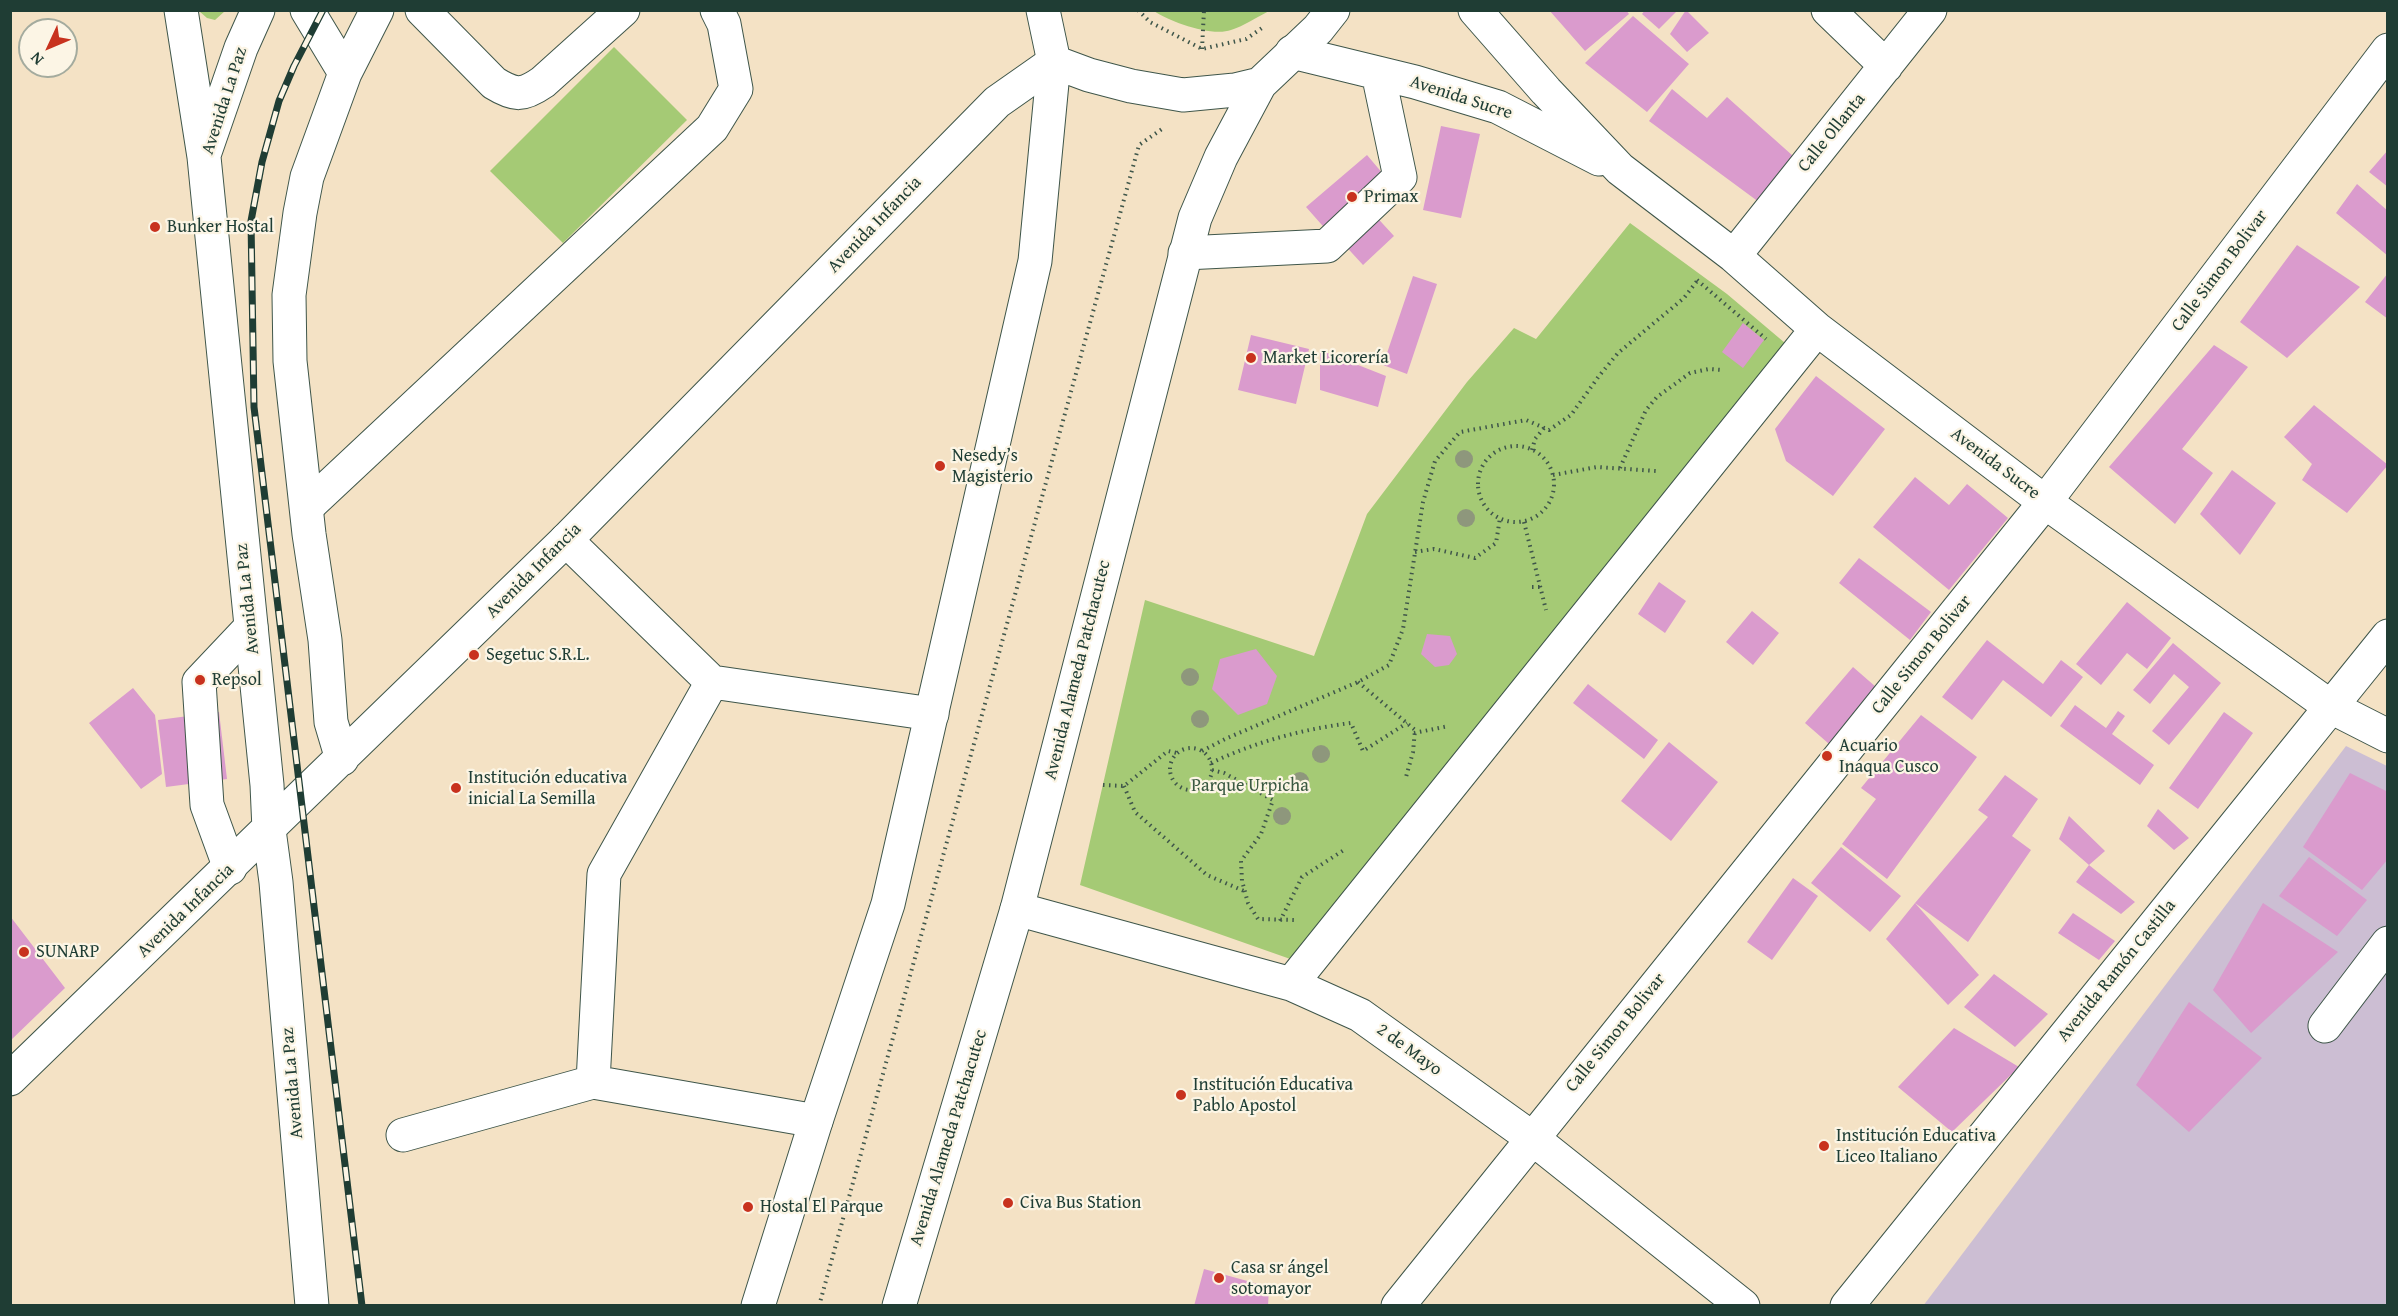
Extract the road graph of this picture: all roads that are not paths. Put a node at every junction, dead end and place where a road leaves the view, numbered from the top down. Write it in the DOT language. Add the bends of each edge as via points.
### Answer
graph roads {
  1 [pos="181,10"];
  2 [pos="258,10"];
  3 [pos="307,10"];
  4 [pos="378,10"];
  5 [pos="422,10"];
  6 [pos="623,10"];
  7 [pos="717,10"];
  8 [pos="1043,10"];
  9 [pos="1333,10"];
  10 [pos="1475,10"];
  11 [pos="1828,10"];
  12 [pos="1930,10"];
  13 [pos="2388,50"];
  14 [pos="1292,52"];
  15 [pos="1054,62"];
  16 [pos="1886,66"];
  17 [pos="345,73"];
  18 [pos="1378,73"];
  19 [pos="1260,84"];
  20 [pos="204,157"];
  21 [pos="1620,169"];
  22 [pos="1185,253"];
  23 [pos="1734,256"];
  24 [pos="1817,329"];
  25 [pos="2045,502"];
  26 [pos="307,507"];
  27 [pos="566,540"];
  28 [pos="251,627"];
  29 [pos="2388,636"];
  30 [pos="712,682"];
  31 [pos="2331,707"];
  32 [pos="932,714"];
  33 [pos="2388,736"];
  34 [pos="342,759"];
  35 [pos="270,830"];
  36 [pos="230,868"];
  37 [pos="1017,909"];
  38 [pos="2388,943"];
  39 [pos="1290,984"];
  40 [pos="2325,1026"];
  41 [pos="10,1079"];
  42 [pos="593,1082"];
  43 [pos="816,1121"];
  44 [pos="403,1135"];
  45 [pos="1532,1138"];
  46 [pos="312,1305"];
  47 [pos="758,1305"];
  48 [pos="899,1305"];
  49 [pos="1398,1305"];
  50 [pos="1743,1305"];
  51 [pos="1847,1305"];
  1 -- 20 [label="main road"];
  2 -- 20 [label="main road, Avenida La Paz"];
  3 -- 17 [label="main road"];
  4 -- 17 [label="main road"];
  5 -- 6 [label="main road" via="494,83 518,93 543,81"];
  7 -- 26 [label="main road" via="724,24 736,89 712,128"];
  8 -- 15 [label="main road"];
  9 -- 14 [label="main road, Avenida Alameda Patchacutec"];
  10 -- 21 [label="main road, Avenida Sucre"];
  11 -- 16 [label="main road"];
  12 -- 16 [label="main road, Calle Ollanta"];
  13 -- 25 [label="main road, Calle Simon Bolivar"];
  14 -- 18 [label="main road, Avenida Sucre"];
  14 -- 19 [label="main road, Avenida Alameda Patchacutec"];
  15 -- 19 [label="main road" via="1131,86 1184,95"];
  15 -- 27 [label="main road, Avenida Infancia" via="997,102"];
  15 -- 32 [label="main road" via="1035,261"];
  16 -- 23 [label="main road, Calle Ollanta"];
  17 -- 26 [label="main road" via="307,177 289,295 290,361"];
  18 -- 21 [label="main road, Avenida Sucre" via="1498,107"];
  18 -- 22 [label="main road" via="1400,177 1327,246"];
  19 -- 22 [label="main road, Avenida Alameda Patchacutec" via="1221,157"];
  20 -- 28 [label="main road, Avenida La Paz"];
  21 -- 23 [label="main road, Avenida Sucre"];
  22 -- 37 [label="main road, Avenida Alameda Patchacutec"];
  23 -- 24 [label="main road, Avenida Sucre"];
  24 -- 25 [label="main road, Avenida Sucre"];
  24 -- 39 [label="main road"];
  25 -- 31 [label="main road, Avenida Sucre"];
  25 -- 45 [label="main road, Calle Simon Bolivar"];
  26 -- 34 [label="main road" via="325,640 331,722"];
  27 -- 30 [label="main road"];
  27 -- 34 [label="main road, Avenida Infancia"];
  28 -- 35 [label="main road, Avenida La Paz"];
  28 -- 36 [label="main road" via="199,682 207,805"];
  29 -- 31 [label="main road, Avenida Ramón Castilla"];
  30 -- 32 [label="main road"];
  30 -- 42 [label="main road" via="604,874"];
  31 -- 33 [label="main road, Avenida Sucre"];
  31 -- 51 [label="main road, Avenida Ramón Castilla"];
  32 -- 43 [label="main road" via="888,904"];
  34 -- 35 [label="main road, Avenida Infancia"];
  35 -- 36 [label="main road, Avenida Infancia"];
  35 -- 46 [label="main road, Avenida La Paz"];
  36 -- 41 [label="main road, Avenida Infancia"];
  37 -- 39 [label="main road, 2 de Mayo"];
  37 -- 48 [label="main road, Avenida Alameda Patchacutec"];
  38 -- 40 [label="main road"];
  39 -- 45 [label="main road, 2 de Mayo" via="1360,1015"];
  42 -- 43 [label="main road"];
  42 -- 44 [label="main road"];
  43 -- 47 [label="main road"];
  45 -- 49 [label="main road, Calle Simon Bolivar"];
  45 -- 50 [label="main road, 2 de Mayo"];
}
